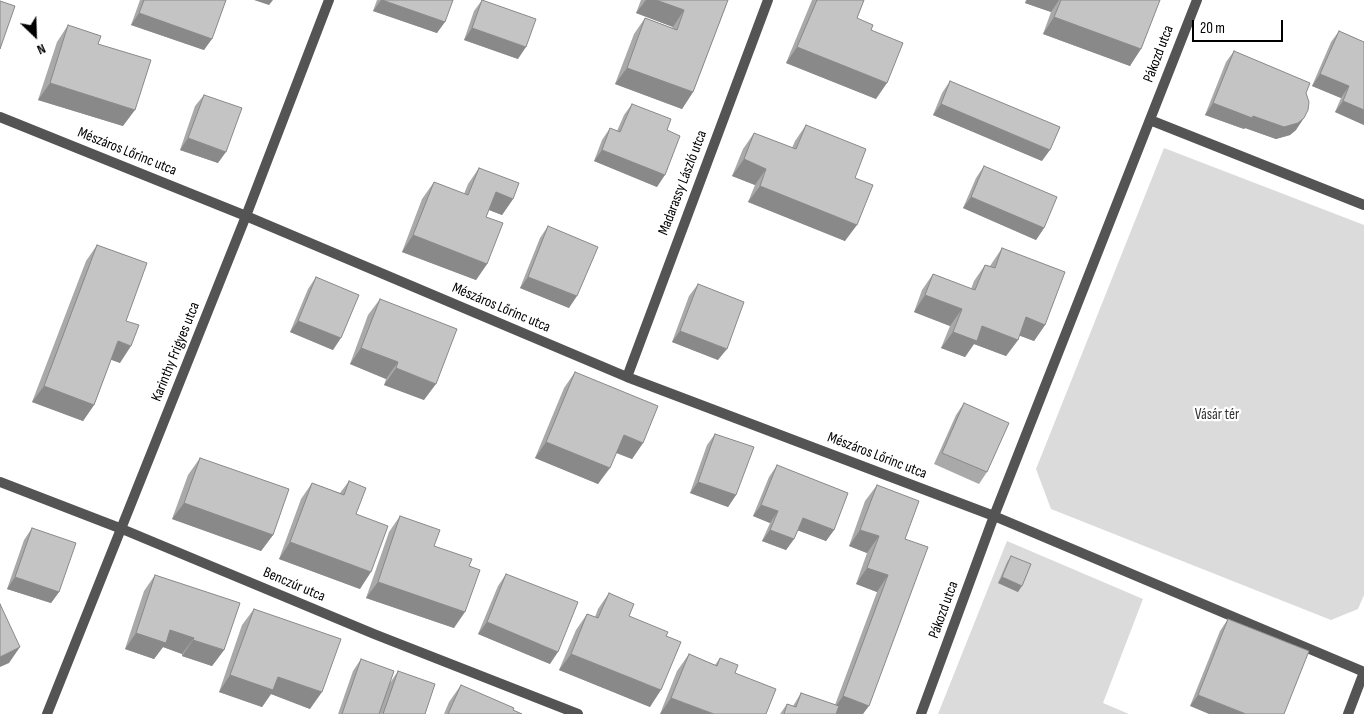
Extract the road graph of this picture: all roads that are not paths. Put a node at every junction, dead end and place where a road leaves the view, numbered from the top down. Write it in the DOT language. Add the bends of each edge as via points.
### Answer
graph roads {
  1 [pos="329,0"];
  2 [pos="768,0"];
  3 [pos="1197,0"];
  4 [pos="0,117"];
  5 [pos="1150,120"];
  6 [pos="1364,205"];
  7 [pos="246,216"];
  8 [pos="627,377"];
  9 [pos="0,482"];
  10 [pos="994,516"];
  11 [pos="122,529"];
  12 [pos="1364,672"];
  13 [pos="47,714"];
  14 [pos="578,714"];
  15 [pos="921,714"];
  16 [pos="1348,714"];
  1 -- 7 [label="street, Karinthy Frigyes utca"];
  2 -- 8 [label="street, Madarassy László utca"];
  3 -- 5 [label="street, Pákozd utca"];
  4 -- 7 [label="street, Mészáros Lőrinc utca"];
  5 -- 6 [label="street"];
  5 -- 10 [label="street"];
  7 -- 8 [label="street, Mészáros Lőrinc utca"];
  7 -- 11 [label="street, Karinthy Frigyes utca"];
  8 -- 10 [label="street, Mészáros Lőrinc utca"];
  9 -- 11 [label="street, Benczúr utca"];
  10 -- 12 [label="street"];
  10 -- 15 [label="street, Pákozd utca"];
  11 -- 13 [label="street, Karinthy Frigyes utca"];
  11 -- 14 [label="street, Benczúr utca" via="374,634"];
  12 -- 16 [label="street"];
}
